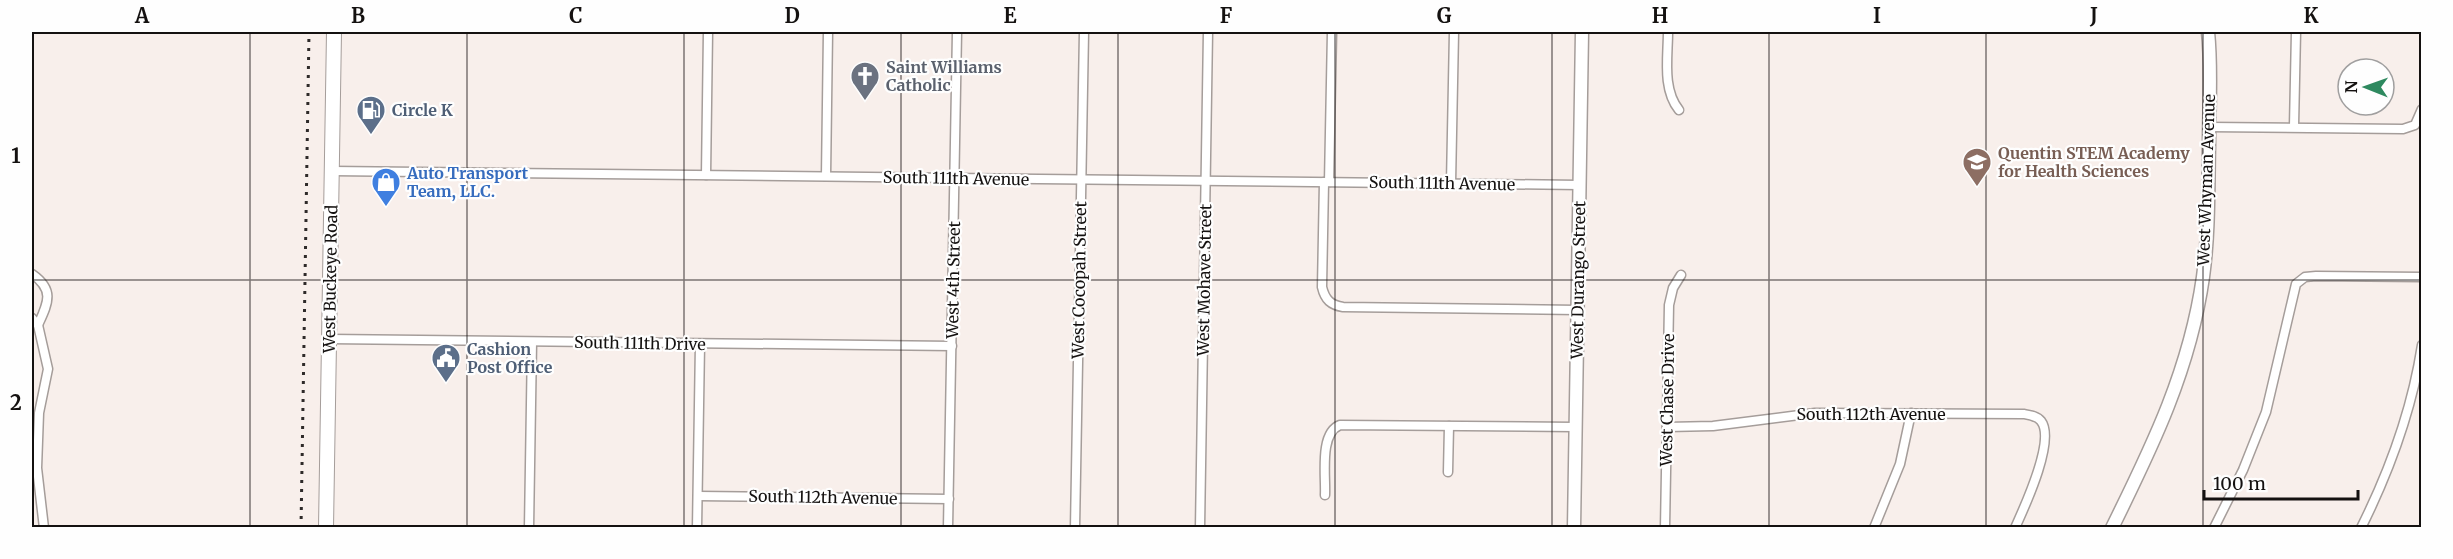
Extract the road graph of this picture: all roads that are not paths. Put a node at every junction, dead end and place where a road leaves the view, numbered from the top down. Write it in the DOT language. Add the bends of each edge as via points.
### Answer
graph roads {
  1 [pos="334,32"];
  2 [pos="708,32"];
  3 [pos="828,32"];
  4 [pos="957,32"];
  5 [pos="1084,32"];
  6 [pos="1208,32"];
  7 [pos="1332,32"];
  8 [pos="1454,32"];
  9 [pos="1582,32"];
  10 [pos="1668,32"];
  11 [pos="2208,32"];
  12 [pos="2296,32"];
  13 [pos="2421,109"];
  14 [pos="1679,110"];
  15 [pos="2209,126"];
  16 [pos="2294,126"];
  17 [pos="332,171"];
  18 [pos="706,175"];
  19 [pos="825,176"];
  20 [pos="955,178"];
  21 [pos="1081,179"];
  22 [pos="1206,180"];
  23 [pos="1327,182"];
  24 [pos="1451,183"];
  25 [pos="1580,185"];
  26 [pos="1681,274"];
  27 [pos="35,276"];
  28 [pos="2421,277"];
  29 [pos="1578,310"];
  30 [pos="32,318"];
  31 [pos="38,326"];
  32 [pos="329,339"];
  33 [pos="532,342"];
  34 [pos="700,344"];
  35 [pos="2421,345"];
  36 [pos="952,346"];
  37 [pos="1911,413"];
  38 [pos="1449,426"];
  39 [pos="1575,427"];
  40 [pos="1666,427"];
  41 [pos="1448,472"];
  42 [pos="1325,495"];
  43 [pos="698,496"];
  44 [pos="949,499"];
  45 [pos="44,528"];
  46 [pos="326,528"];
  47 [pos="529,528"];
  48 [pos="698,528"];
  49 [pos="948,528"];
  50 [pos="1075,528"];
  51 [pos="1200,528"];
  52 [pos="1574,528"];
  53 [pos="1665,528"];
  54 [pos="1874,528"];
  55 [pos="2015,528"];
  56 [pos="2112,528"];
  57 [pos="2214,528"];
  58 [pos="2361,528"];
  1 -- 17 [label="main road, West Buckeye Road"];
  2 -- 18 [label="street"];
  3 -- 19 [label="street"];
  4 -- 20 [label="street, West 4th Street"];
  5 -- 21 [label="street, West Cocopah Street"];
  6 -- 22 [label="street, West Mohave Street"];
  7 -- 23 [label="street"];
  8 -- 24 [label="street"];
  9 -- 25 [label="street, West Durango Street"];
  10 -- 14 [label="street" via="1668,87"];
  11 -- 15 [label="street, West Whyman Avenue"];
  12 -- 16 [label="street"];
  13 -- 16 [label="street" via="2415,125 2396,129"];
  15 -- 16 [label="street"];
  15 -- 56 [label="street, West Whyman Avenue" via="2205,263 2191,339 2163,422"];
  17 -- 18 [label="street, South 111th Avenue"];
  17 -- 32 [label="main road, West Buckeye Road"];
  18 -- 19 [label="street, South 111th Avenue"];
  19 -- 20 [label="street, South 111th Avenue"];
  20 -- 21 [label="street, South 111th Avenue"];
  20 -- 36 [label="street, West 4th Street"];
  21 -- 22 [label="street, South 111th Avenue"];
  21 -- 50 [label="street, West Cocopah Street"];
  22 -- 23 [label="street, South 111th Avenue"];
  22 -- 51 [label="street, West Mohave Street"];
  23 -- 24 [label="street, South 111th Avenue"];
  23 -- 29 [label="street" via="1322,287 1329,302 1343,307"];
  24 -- 25 [label="street, South 111th Avenue"];
  25 -- 29 [label="street, West Durango Street"];
  26 -- 40 [label="street, West Chase Drive" via="1669,305"];
  27 -- 31 [label="street" via="45,285 48,297"];
  28 -- 57 [label="street" via="2300,279 2294,289 2266,412"];
  29 -- 39 [label="street, West Durango Street"];
  30 -- 31 [label="street"];
  31 -- 45 [label="street" via="48,369 39,412 37,468"];
  32 -- 33 [label="street, South 111th Drive"];
  32 -- 46 [label="main road, West Buckeye Road"];
  33 -- 34 [label="street, South 111th Drive"];
  33 -- 47 [label="street"];
  34 -- 36 [label="street, South 111th Drive"];
  34 -- 43 [label="street"];
  35 -- 58 [label="street" via="2399,444"];
  36 -- 44 [label="street, West 4th Street"];
  37 -- 40 [label="street, South 112th Avenue" via="1802,413 1713,426"];
  37 -- 54 [label="street" via="1900,464"];
  37 -- 55 [label="street, South 112th Avenue" via="2024,414 2040,419 2044,436 2040,462"];
  38 -- 39 [label="street"];
  38 -- 41 [label="street"];
  38 -- 42 [label="street" via="1344,425 1331,430 1326,443"];
  39 -- 52 [label="street, West Durango Street"];
  40 -- 53 [label="street, West Chase Drive"];
  43 -- 44 [label="street, South 112th Avenue"];
  43 -- 48 [label="street"];
  44 -- 49 [label="street, West 4th Street"];
}
